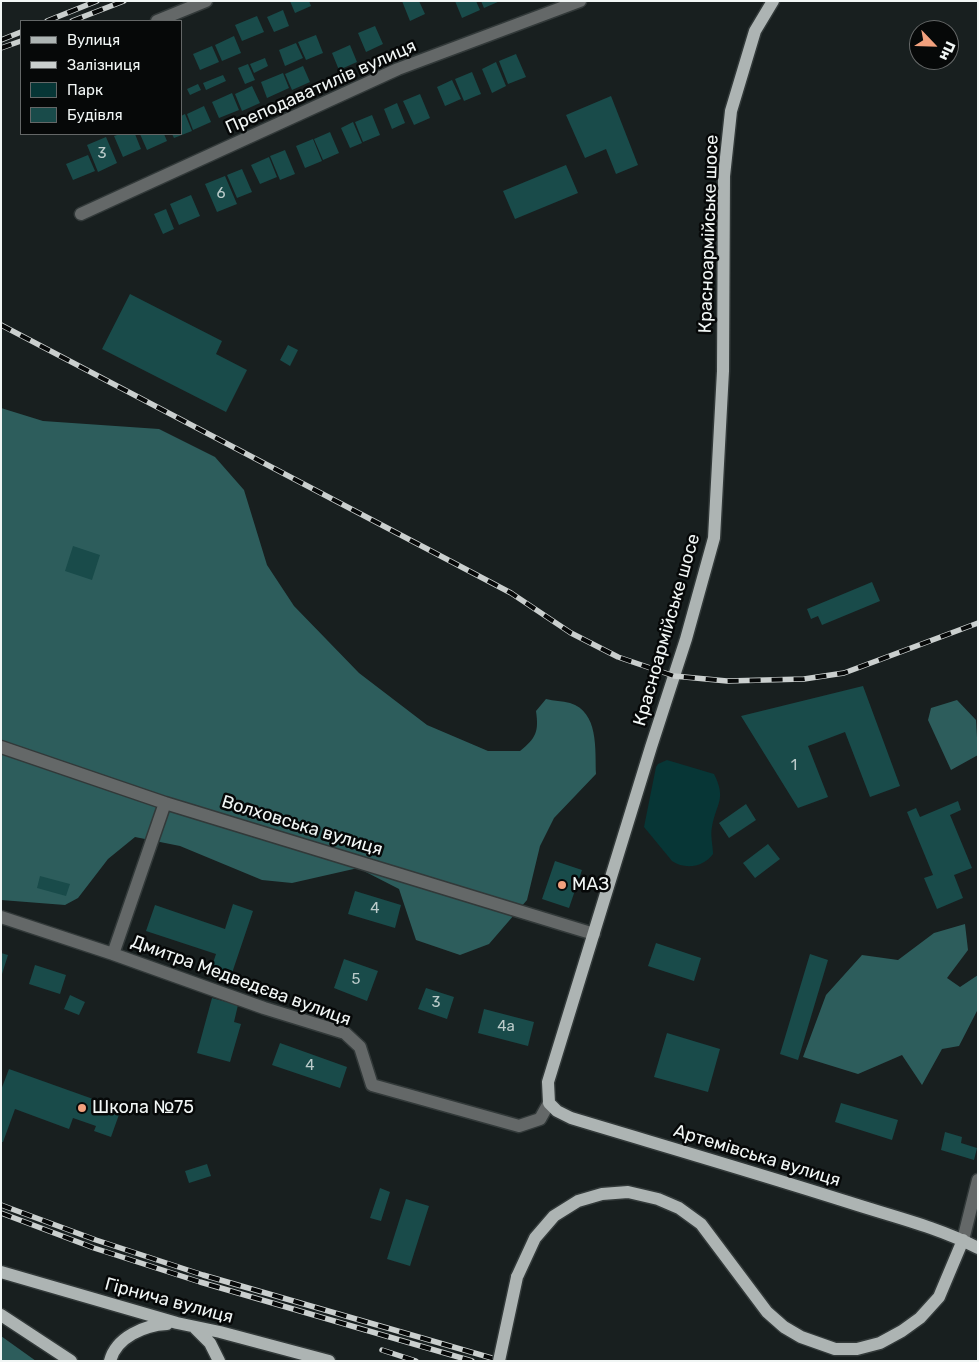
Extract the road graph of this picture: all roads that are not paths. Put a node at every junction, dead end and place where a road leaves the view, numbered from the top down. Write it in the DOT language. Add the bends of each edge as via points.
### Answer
graph roads {
  1 [pos="206,1"];
  2 [pos="580,1"];
  3 [pos="773,1"];
  4 [pos="159,20"];
  5 [pos="81,214"];
  6 [pos="1,748"];
  7 [pos="165,803"];
  8 [pos="1,917"];
  9 [pos="594,934"];
  10 [pos="113,954"];
  11 [pos="549,1104"];
  12 [pos="978,1180"];
  13 [pos="963,1240"];
  14 [pos="978,1248"];
  15 [pos="1,1272"];
  16 [pos="1,1315"];
  17 [pos="177,1324"];
  18 [pos="194,1327"];
  19 [pos="71,1361"];
  20 [pos="110,1361"];
  21 [pos="219,1361"];
  22 [pos="330,1361"];
  23 [pos="500,1361"];
  1 -- 4 [label="street"];
  2 -- 5 [label="street, Преподаватилів вулиця" via="398,69"];
  3 -- 9 [label="main road, Красноармійське шосе" via="755,32 731,111 724,176 723,371 714,538 686,640"];
  6 -- 7 [label="street, Волховська вулиця"];
  7 -- 9 [label="street, Волховська вулиця"];
  7 -- 10 [label="street"];
  8 -- 10 [label="street, Дмитра Медведєва вулиця"];
  9 -- 11 [label="main road, Красноармійське шосе" via="548,1082"];
  10 -- 11 [label="street, Дмитра Медведєва вулиця" via="345,1033 360,1047 372,1085 519,1126 540,1119"];
  11 -- 13 [label="main road, Артемівська вулиця" via="571,1118"];
  12 -- 13 [label="street"];
  13 -- 14 [label="main road, Артемівська вулиця"];
  13 -- 23 [label="main road, bridge" via="939,1297 920,1318 880,1343 858,1349 835,1348 801,1337 767,1312 701,1224 679,1208 628,1192 602,1194 578,1201 554,1216 535,1238 517,1277"];
  15 -- 17 [label="main road, Гірнича вулиця"];
  16 -- 19 [label="main road"];
  17 -- 18 [label="main road, Гірнича вулиця"];
  17 -- 20 [label="main road" via="153,1325 126,1338 111,1355"];
  18 -- 21 [label="main road" via="210,1343"];
  18 -- 22 [label="main road, Гірнича вулиця"];
}
